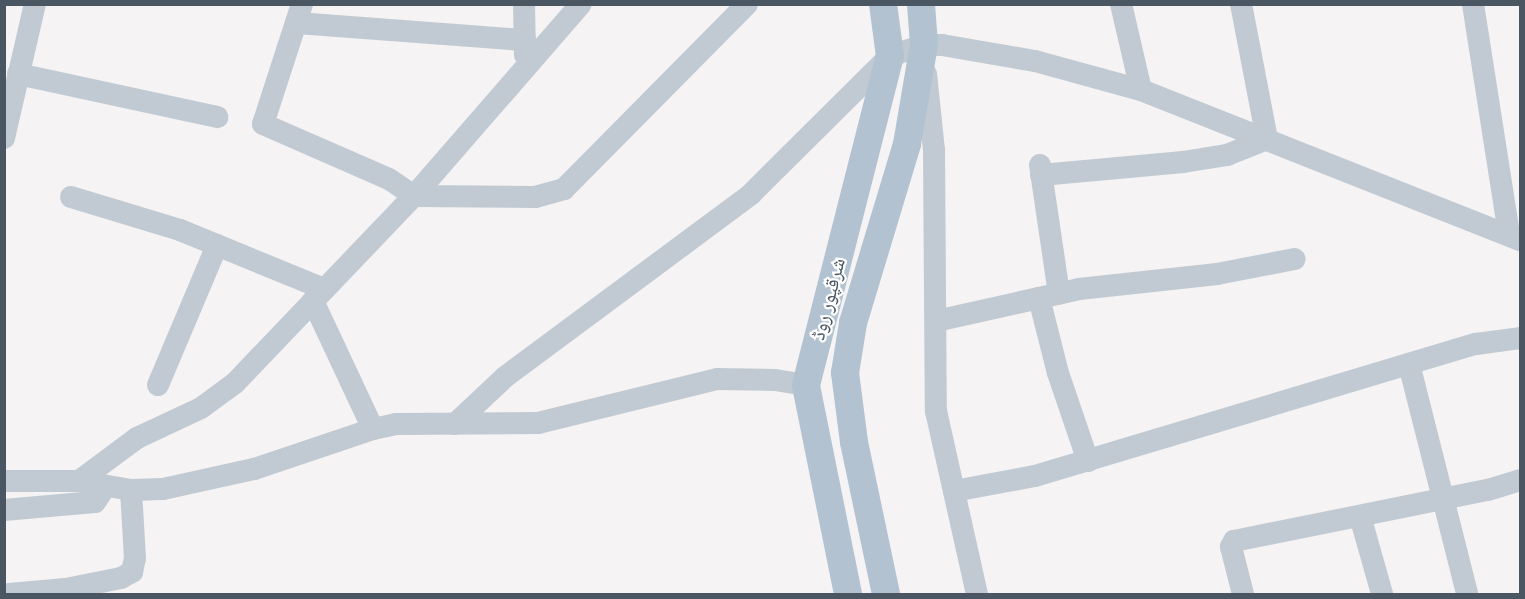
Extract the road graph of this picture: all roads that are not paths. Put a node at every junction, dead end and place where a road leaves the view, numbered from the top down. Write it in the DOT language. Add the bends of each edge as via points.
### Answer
graph roads {
  1 [pos="35,4"];
  2 [pos="524,4"];
  3 [pos="581,4"];
  4 [pos="747,4"];
  5 [pos="883,4"];
  6 [pos="921,4"];
  7 [pos="1120,4"];
  8 [pos="1241,4"];
  9 [pos="1473,4"];
  10 [pos="299,14"];
  11 [pos="525,40"];
  12 [pos="924,45"];
  13 [pos="890,56"];
  14 [pos="525,68"];
  15 [pos="18,74"];
  16 [pos="1141,90"];
  17 [pos="217,117"];
  18 [pos="4,138"];
  19 [pos="1267,139"];
  20 [pos="414,196"];
  21 [pos="71,197"];
  22 [pos="1515,237"];
  23 [pos="217,245"];
  24 [pos="1295,259"];
  25 [pos="318,295"];
  26 [pos="1049,296"];
  27 [pos="936,321"];
  28 [pos="1521,338"];
  29 [pos="1409,364"];
  30 [pos="158,385"];
  31 [pos="806,385"];
  32 [pos="454,424"];
  33 [pos="373,429"];
  34 [pos="1088,461"];
  35 [pos="1521,480"];
  36 [pos="4,481"];
  37 [pos="79,481"];
  38 [pos="105,487"];
  39 [pos="131,490"];
  40 [pos="954,490"];
  41 [pos="1442,499"];
  42 [pos="4,510"];
  43 [pos="1360,516"];
  44 [pos="66,592"];
  45 [pos="9,594"];
  46 [pos="848,594"];
  47 [pos="885,594"];
  48 [pos="977,594"];
  49 [pos="1243,594"];
  50 [pos="1382,594"];
  51 [pos="1467,594"];
  1 -- 15 [label="street"];
  2 -- 11 [label="street"];
  3 -- 14 [label="street"];
  4 -- 20 [label="street" via="558,193 535,197"];
  5 -- 13 [label="main road, شرقپور روڈ"];
  6 -- 12 [label="main road, شرقپور روڈ"];
  7 -- 16 [label="street"];
  8 -- 19 [label="street"];
  9 -- 22 [label="street"];
  10 -- 11 [label="street"];
  10 -- 20 [label="street" via="263,124 389,179"];
  11 -- 14 [label="street"];
  12 -- 13 [label="street"];
  12 -- 16 [label="street" via="1035,61"];
  12 -- 27 [label="street" via="934,150"];
  12 -- 47 [label="main road, شرقپور روڈ" via="908,144 853,323 845,373 854,442"];
  13 -- 31 [label="main road, شرقپور روڈ"];
  13 -- 32 [label="street" via="751,194 505,377"];
  14 -- 20 [label="street"];
  15 -- 17 [label="street"];
  15 -- 18 [label="street"];
  16 -- 19 [label="street"];
  19 -- 22 [label="street"];
  19 -- 26 [label="street" via="1227,154 1183,162 1041,170"];
  20 -- 25 [label="street"];
  21 -- 23 [label="street"];
  23 -- 25 [label="street"];
  23 -- 30 [label="street"];
  24 -- 26 [label="street" via="1217,274"];
  25 -- 33 [label="street"];
  25 -- 37 [label="street" via="235,383 201,408 138,438"];
  26 -- 27 [label="street"];
  26 -- 34 [label="street" via="1058,373"];
  27 -- 40 [label="street" via="936,411"];
  28 -- 29 [label="street" via="1476,344"];
  29 -- 34 [label="street"];
  29 -- 41 [label="street"];
  31 -- 32 [label="street" via="765,379 717,379 538,423"];
  31 -- 46 [label="main road, شرقپور روڈ"];
  32 -- 33 [label="street" via="396,424"];
  33 -- 39 [label="street" via="215,479 163,489"];
  34 -- 40 [label="street"];
  35 -- 41 [label="street"];
  36 -- 37 [label="street"];
  37 -- 38 [label="street"];
  38 -- 39 [label="street"];
  38 -- 42 [label="street" via="95,502"];
  39 -- 44 [label="street" via="135,558 132,572"];
  40 -- 48 [label="street"];
  41 -- 43 [label="street"];
  41 -- 51 [label="street"];
  43 -- 49 [label="street" via="1234,541 1231,547"];
  43 -- 50 [label="street"];
  44 -- 45 [label="street"];
}
